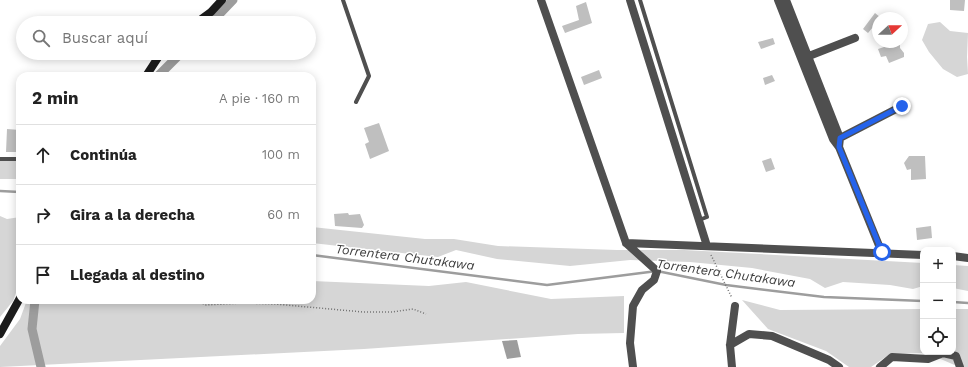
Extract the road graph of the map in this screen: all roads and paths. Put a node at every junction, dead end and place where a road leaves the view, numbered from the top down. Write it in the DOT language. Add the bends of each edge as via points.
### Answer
graph roads {
  1 [pos="222,0"];
  2 [pos="343,0"];
  3 [pos="541,0"];
  4 [pos="630,0"];
  5 [pos="640,0"];
  6 [pos="778,0"];
  7 [pos="786,0"];
  8 [pos="206,16"];
  9 [pos="855,38"];
  10 [pos="809,56"];
  11 [pos="156,60"];
  12 [pos="149,72"];
  13 [pos="356,102"];
  14 [pos="902,106"];
  15 [pos="840,138"];
  16 [pos="839,147"];
  17 [pos="0,159"];
  18 [pos="16,159"];
  19 [pos="699,220"];
  20 [pos="626,243"];
  21 [pos="707,246"];
  22 [pos="882,252"];
  23 [pos="920,255"];
  24 [pos="956,256"];
  25 [pos="968,258"];
  26 [pos="17,304"];
  27 [pos="204,304"];
  28 [pos="224,304"];
  29 [pos="275,304"];
  30 [pos="735,306"];
  31 [pos="426,314"];
  32 [pos="0,334"];
  33 [pos="730,345"];
  34 [pos="632,367"];
  35 [pos="732,367"];
  36 [pos="839,367"];
  37 [pos="880,367"];
  38 [pos="960,367"];
  1 -- 8 [label="street"];
  2 -- 13 [label="lane" via="369,76"];
  3 -- 20 [label="street"];
  4 -- 19 [label="street"];
  5 -- 19 [label="lane" via="707,217"];
  6 -- 16 [label="street" via="833,139"];
  7 -- 10 [label="street"];
  9 -- 10 [label="street"];
  10 -- 15 [label="street"];
  11 -- 12 [label="street"];
  14 -- 15 [label="street"];
  15 -- 16 [label="street"];
  16 -- 22 [label="street"];
  17 -- 18 [label="lane"];
  19 -- 21 [label="street"];
  20 -- 21 [label="street"];
  20 -- 34 [label="street" via="657,271 654,280 642,290 633,306 630,343"];
  21 -- 22 [label="street"];
  21 -- 30 [label="path"];
  22 -- 23 [label="street"];
  24 -- 25 [label="street"];
  26 -- 32 [label="street"];
  27 -- 28 [label="path"];
  29 -- 31 [label="path" via="363,312 413,309"];
  30 -- 33 [label="street"];
  33 -- 35 [label="street"];
  33 -- 36 [label="street" via="749,334 772,336 829,360"];
  37 -- 38 [label="street" via="892,357 928,359 943,352 956,356"];
}
